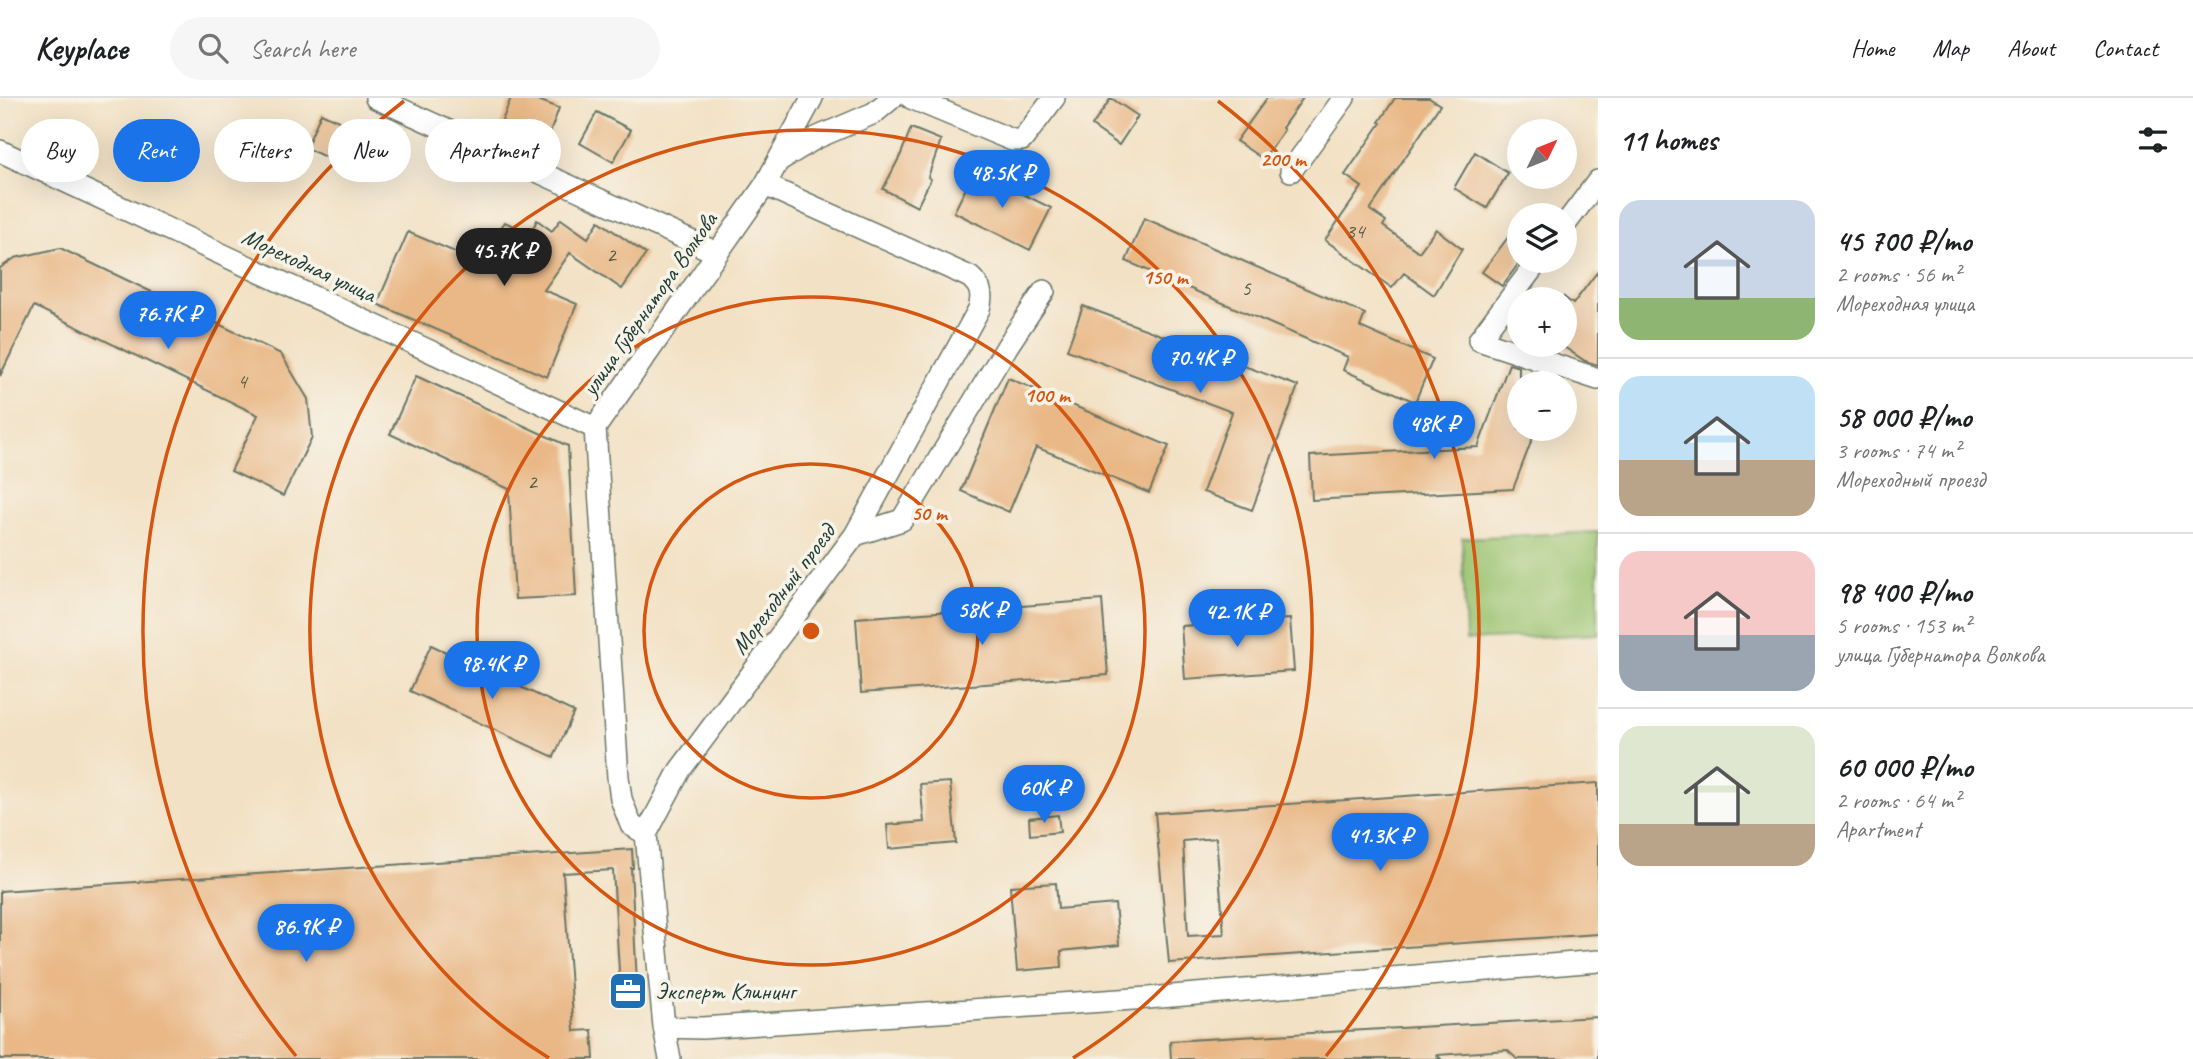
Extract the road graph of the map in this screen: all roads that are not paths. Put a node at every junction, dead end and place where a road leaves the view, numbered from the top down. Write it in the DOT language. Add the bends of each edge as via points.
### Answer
graph roads {
  1 [pos="376,98"];
  2 [pos="812,98"];
  3 [pos="892,98"];
  4 [pos="911,98"];
  5 [pos="1054,98"];
  6 [pos="1344,98"];
  7 [pos="0,151"];
  8 [pos="778,161"];
  9 [pos="1291,171"];
  10 [pos="1598,181"];
  11 [pos="765,185"];
  12 [pos="1577,209"];
  13 [pos="716,253"];
  14 [pos="1529,273"];
  15 [pos="1044,291"];
  16 [pos="1598,379"];
  17 [pos="595,428"];
  18 [pos="855,535"];
  19 [pos="646,838"];
  20 [pos="1598,961"];
  21 [pos="664,1027"];
  22 [pos="670,1059"];
  1 -- 13 [label="street"];
  2 -- 8 [label="street, улица Губернатора Волкова"];
  3 -- 8 [label="street" via="874,113 816,138"];
  4 -- 5 [label="street" via="1012,140 1023,139"];
  6 -- 9 [label="street"];
  7 -- 17 [label="street, Мореходная улица"];
  8 -- 11 [label="street, улица Губернатора Волкова"];
  10 -- 12 [label="street"];
  11 -- 13 [label="street, улица Губернатора Волкова"];
  11 -- 18 [label="street" via="970,277 983,297"];
  13 -- 17 [label="street, улица Губернатора Волкова"];
  14 -- 16 [label="street" via="1479,340"];
  15 -- 18 [label="street, Мореходный проезд" via="902,520"];
  17 -- 19 [label="street, улица Губернатора Волкова" via="618,777 631,825"];
  18 -- 19 [label="street, Мореходный проезд" via="680,770"];
  19 -- 21 [label="street"];
  20 -- 21 [label="street" via="1148,998"];
  21 -- 22 [label="street"];
}
